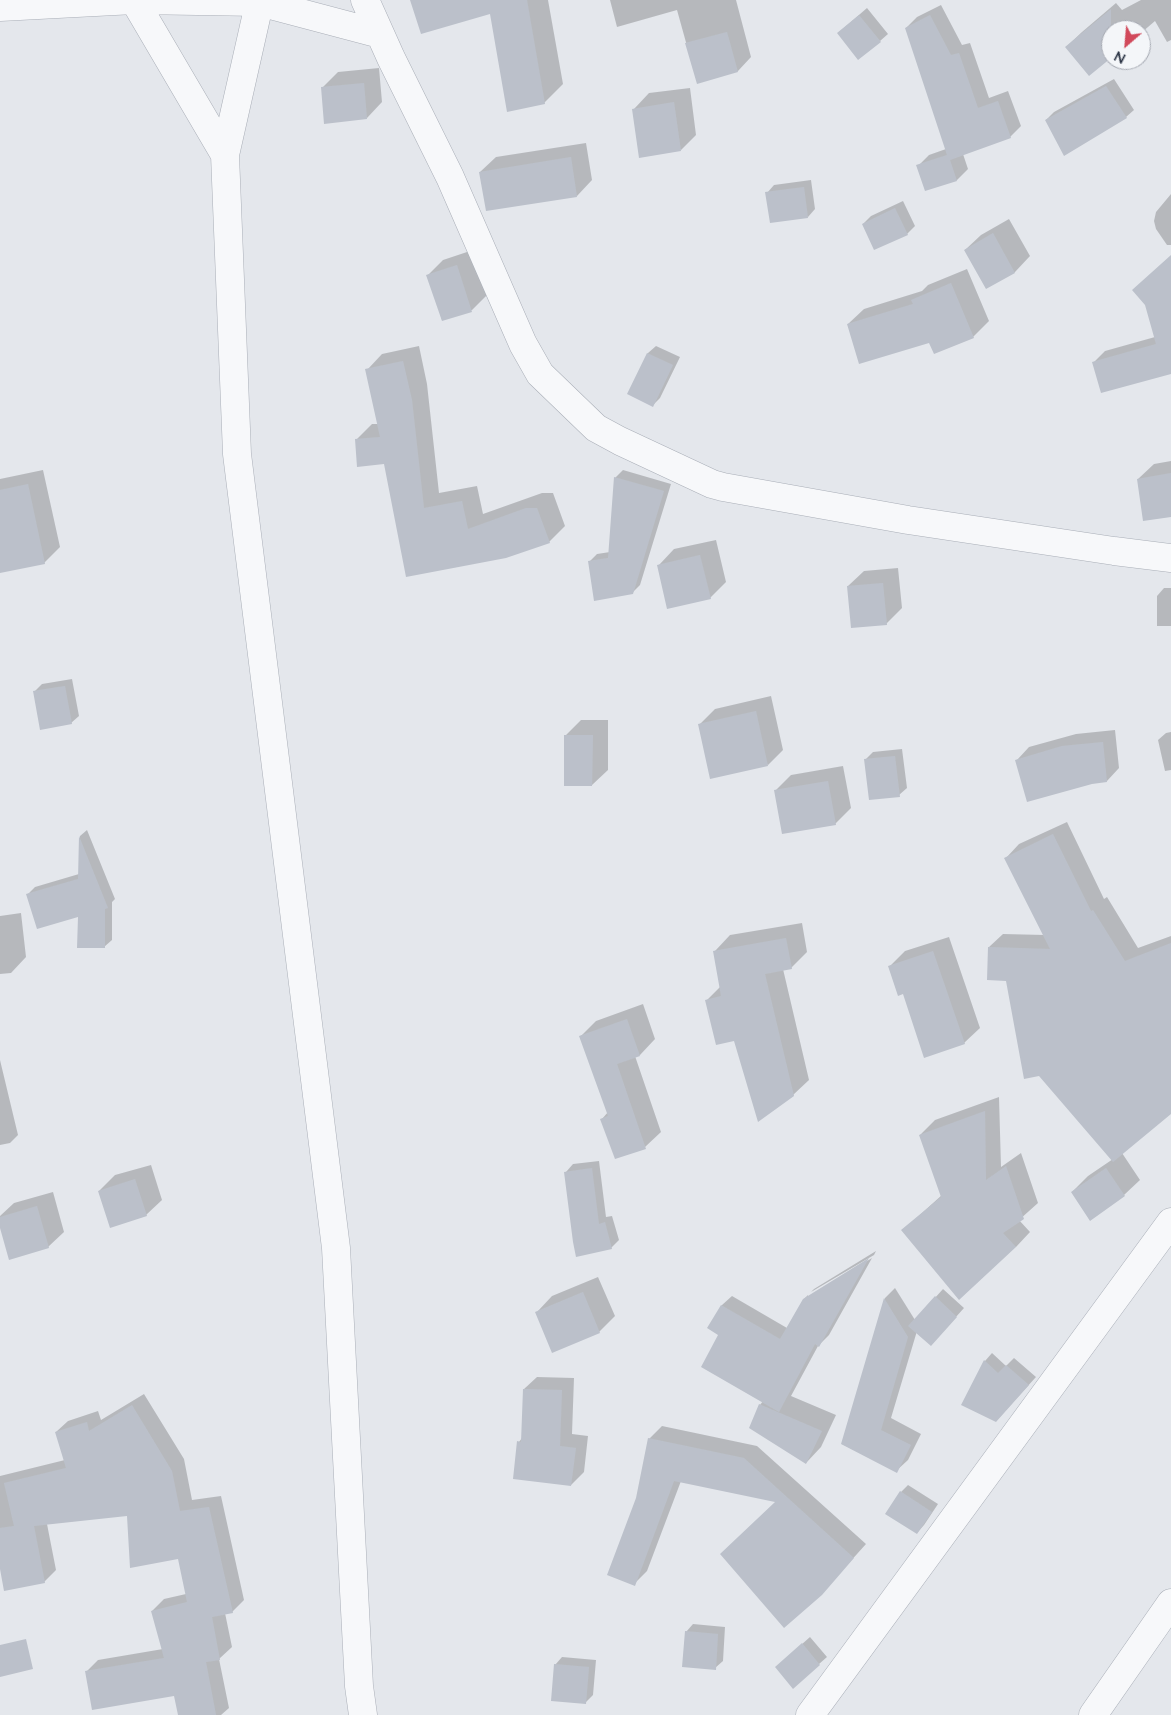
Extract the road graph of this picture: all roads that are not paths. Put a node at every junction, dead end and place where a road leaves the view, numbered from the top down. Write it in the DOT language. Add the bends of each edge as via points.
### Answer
graph roads {
  1 [pos="13,0"];
  2 [pos="135,0"];
  3 [pos="365,0"];
  4 [pos="259,1"];
  5 [pos="0,7"];
  6 [pos="380,34"];
  7 [pos="225,155"];
  8 [pos="1171,558"];
  9 [pos="1171,1222"];
  10 [pos="1171,1603"];
  11 [pos="363,1715"];
  12 [pos="810,1715"];
  13 [pos="1093,1715"];
  1 -- 5 [label="street"];
  2 -- 4 [label="street"];
  2 -- 5 [label="street"];
  2 -- 7 [label="street"];
  3 -- 6 [label="street"];
  4 -- 6 [label="street"];
  4 -- 7 [label="street"];
  6 -- 8 [label="street" via="450,178 527,352 540,374 596,428 723,487 908,520"];
  7 -- 11 [label="street" via="237,454 336,1248"];
  9 -- 12 [label="street"];
  10 -- 13 [label="street"];
}
